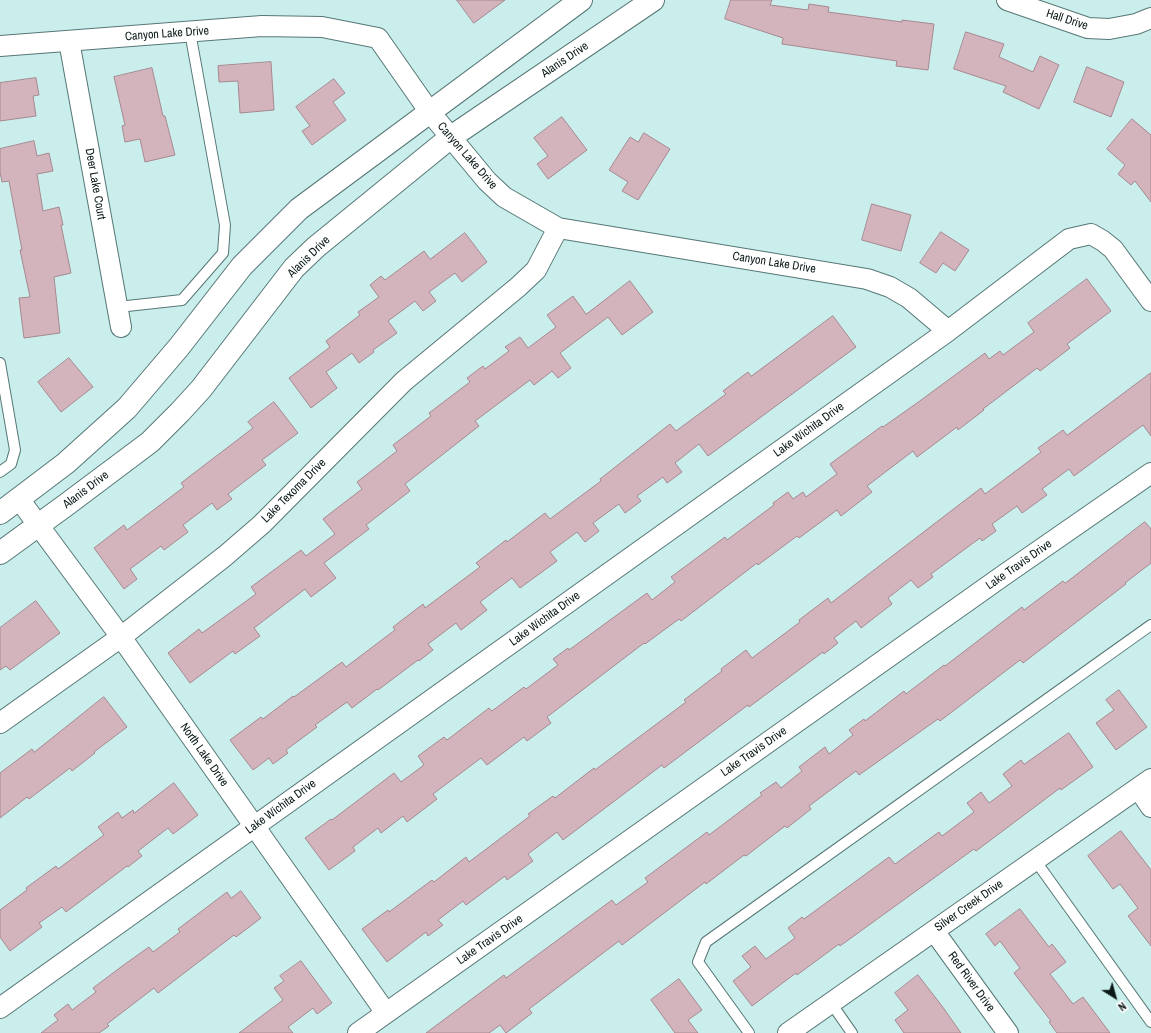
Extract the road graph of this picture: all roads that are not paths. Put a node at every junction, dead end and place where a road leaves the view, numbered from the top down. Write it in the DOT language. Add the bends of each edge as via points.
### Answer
graph roads {
  1 [pos="581,0"];
  2 [pos="653,0"];
  3 [pos="1007,0"];
  4 [pos="1151,18"];
  5 [pos="190,32"];
  6 [pos="69,41"];
  7 [pos="0,46"];
  8 [pos="429,111"];
  9 [pos="451,137"];
  10 [pos="558,228"];
  11 [pos="1151,301"];
  12 [pos="118,307"];
  13 [pos="121,327"];
  14 [pos="948,331"];
  15 [pos="0,363"];
  16 [pos="0,472"];
  17 [pos="1151,473"];
  18 [pos="19,499"];
  19 [pos="0,513"];
  20 [pos="39,526"];
  21 [pos="0,553"];
  22 [pos="1151,625"];
  23 [pos="121,637"];
  24 [pos="0,723"];
  25 [pos="1144,784"];
  26 [pos="1151,807"];
  27 [pos="254,827"];
  28 [pos="1035,860"];
  29 [pos="934,931"];
  30 [pos="830,1003"];
  31 [pos="0,1008"];
  32 [pos="386,1013"];
  33 [pos="1151,1022"];
  34 [pos="358,1033"];
  35 [pos="749,1033"];
  36 [pos="788,1033"];
  37 [pos="852,1033"];
  38 [pos="1008,1033"];
  1 -- 8 [label="main road"];
  2 -- 9 [label="main road, Alanis Drive"];
  3 -- 4 [label="street, Hall Drive" via="1088,28 1109,29 1136,24"];
  5 -- 6 [label="street, Canyon Lake Drive"];
  5 -- 8 [label="street, Canyon Lake Drive" via="262,26 322,28 378,38"];
  5 -- 12 [label="lane" via="225,225 223,253 182,300"];
  6 -- 7 [label="street, Canyon Lake Drive"];
  6 -- 12 [label="street, Deer Lake Court"];
  8 -- 9 [label="street, Canyon Lake Drive"];
  8 -- 18 [label="main road" via="299,209 242,266 179,347 127,408 66,463"];
  9 -- 10 [label="street, Canyon Lake Drive" via="487,181 504,197"];
  9 -- 20 [label="main road, Alanis Drive" via="316,247 294,268 200,389 150,442"];
  10 -- 14 [label="street, Canyon Lake Drive" via="867,278 909,298"];
  10 -- 23 [label="street, Lake Texoma Drive" via="536,270 518,287 404,381 262,524"];
  11 -- 14 [label="street, Lake Wichita Drive" via="1113,249 1091,234 1069,239"];
  12 -- 13 [label="street, Deer Lake Court"];
  14 -- 27 [label="street, Lake Wichita Drive"];
  15 -- 16 [label="lane" via="15,450 11,464"];
  17 -- 32 [label="street, Lake Travis Drive"];
  18 -- 19 [label="main road"];
  18 -- 20 [label="street, North Lake Drive"];
  20 -- 21 [label="main road, Alanis Drive"];
  20 -- 23 [label="street, North Lake Drive"];
  22 -- 35 [label="lane" via="706,942 698,962"];
  23 -- 24 [label="street, Lake Texoma Drive"];
  23 -- 27 [label="street, North Lake Drive"];
  25 -- 26 [label="street"];
  25 -- 28 [label="street, Silver Creek Drive"];
  27 -- 31 [label="street, Lake Wichita Drive"];
  27 -- 32 [label="street, North Lake Drive"];
  28 -- 29 [label="street, Silver Creek Drive"];
  28 -- 33 [label="lane"];
  29 -- 30 [label="street, Silver Creek Drive"];
  29 -- 38 [label="street, Red River Drive"];
  30 -- 36 [label="street, Silver Creek Drive"];
  30 -- 37 [label="lane"];
  32 -- 34 [label="street, Lake Travis Drive"];
}
